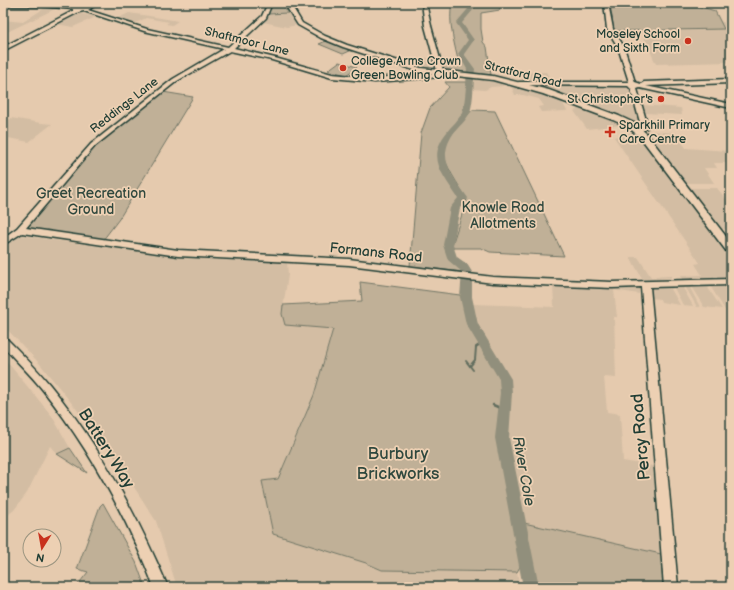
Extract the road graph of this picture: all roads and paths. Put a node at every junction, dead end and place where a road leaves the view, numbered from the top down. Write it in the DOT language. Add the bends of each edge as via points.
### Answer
graph roads {
  1 [pos="97,3"];
  2 [pos="270,3"];
  3 [pos="287,3"];
  4 [pos="424,3"];
  5 [pos="606,3"];
  6 [pos="3,5"];
  7 [pos="85,9"];
  8 [pos="77,10"];
  9 [pos="3,49"];
  10 [pos="230,49"];
  11 [pos="426,71"];
  12 [pos="443,73"];
  13 [pos="454,74"];
  14 [pos="406,78"];
  15 [pos="731,81"];
  16 [pos="519,84"];
  17 [pos="635,85"];
  18 [pos="731,106"];
  19 [pos="639,131"];
  20 [pos="20,230"];
  21 [pos="3,242"];
  22 [pos="731,250"];
  23 [pos="731,282"];
  24 [pos="645,284"];
  25 [pos="3,340"];
  26 [pos="161,587"];
  27 [pos="671,587"];
  1 -- 7 [label="street"];
  2 -- 10 [label="street, Reddings Lane" via="264,17"];
  3 -- 11 [label="highway, Stratford Road" via="300,24 323,37"];
  4 -- 12 [label="street" via="440,71"];
  5 -- 17 [label="street" via="610,29 621,48"];
  6 -- 8 [label="street" via="41,4"];
  7 -- 8 [label="street"];
  7 -- 10 [label="street, Shaftmoor Lane" via="146,30"];
  8 -- 9 [label="street"];
  10 -- 14 [label="street, Shaftmoor Lane" via="332,76 368,80"];
  10 -- 20 [label="street, Reddings Lane" via="175,80 108,131 84,154"];
  11 -- 12 [label="highway, Stratford Road"];
  11 -- 14 [label="street, Shaftmoor Lane" via="418,76"];
  12 -- 13 [label="highway, Stratford Road"];
  13 -- 14 [label="street, Shaftmoor Lane"];
  13 -- 16 [label="highway, Stratford Road"];
  15 -- 17 [label="street"];
  16 -- 17 [label="street"];
  16 -- 19 [label="highway, Stratford Road" via="587,106"];
  17 -- 18 [label="street"];
  17 -- 19 [label="street" via="645,127"];
  19 -- 22 [label="highway, Stratford Road"];
  20 -- 21 [label="street, Reddings Lane"];
  20 -- 24 [label="street, Formans Road" via="178,253 349,262 474,278 612,285"];
  23 -- 24 [label="street, Formans Road"];
  24 -- 27 [label="street, Percy Road"];
  25 -- 26 [label="street, Battery Way" via="69,418 135,526"];
}
